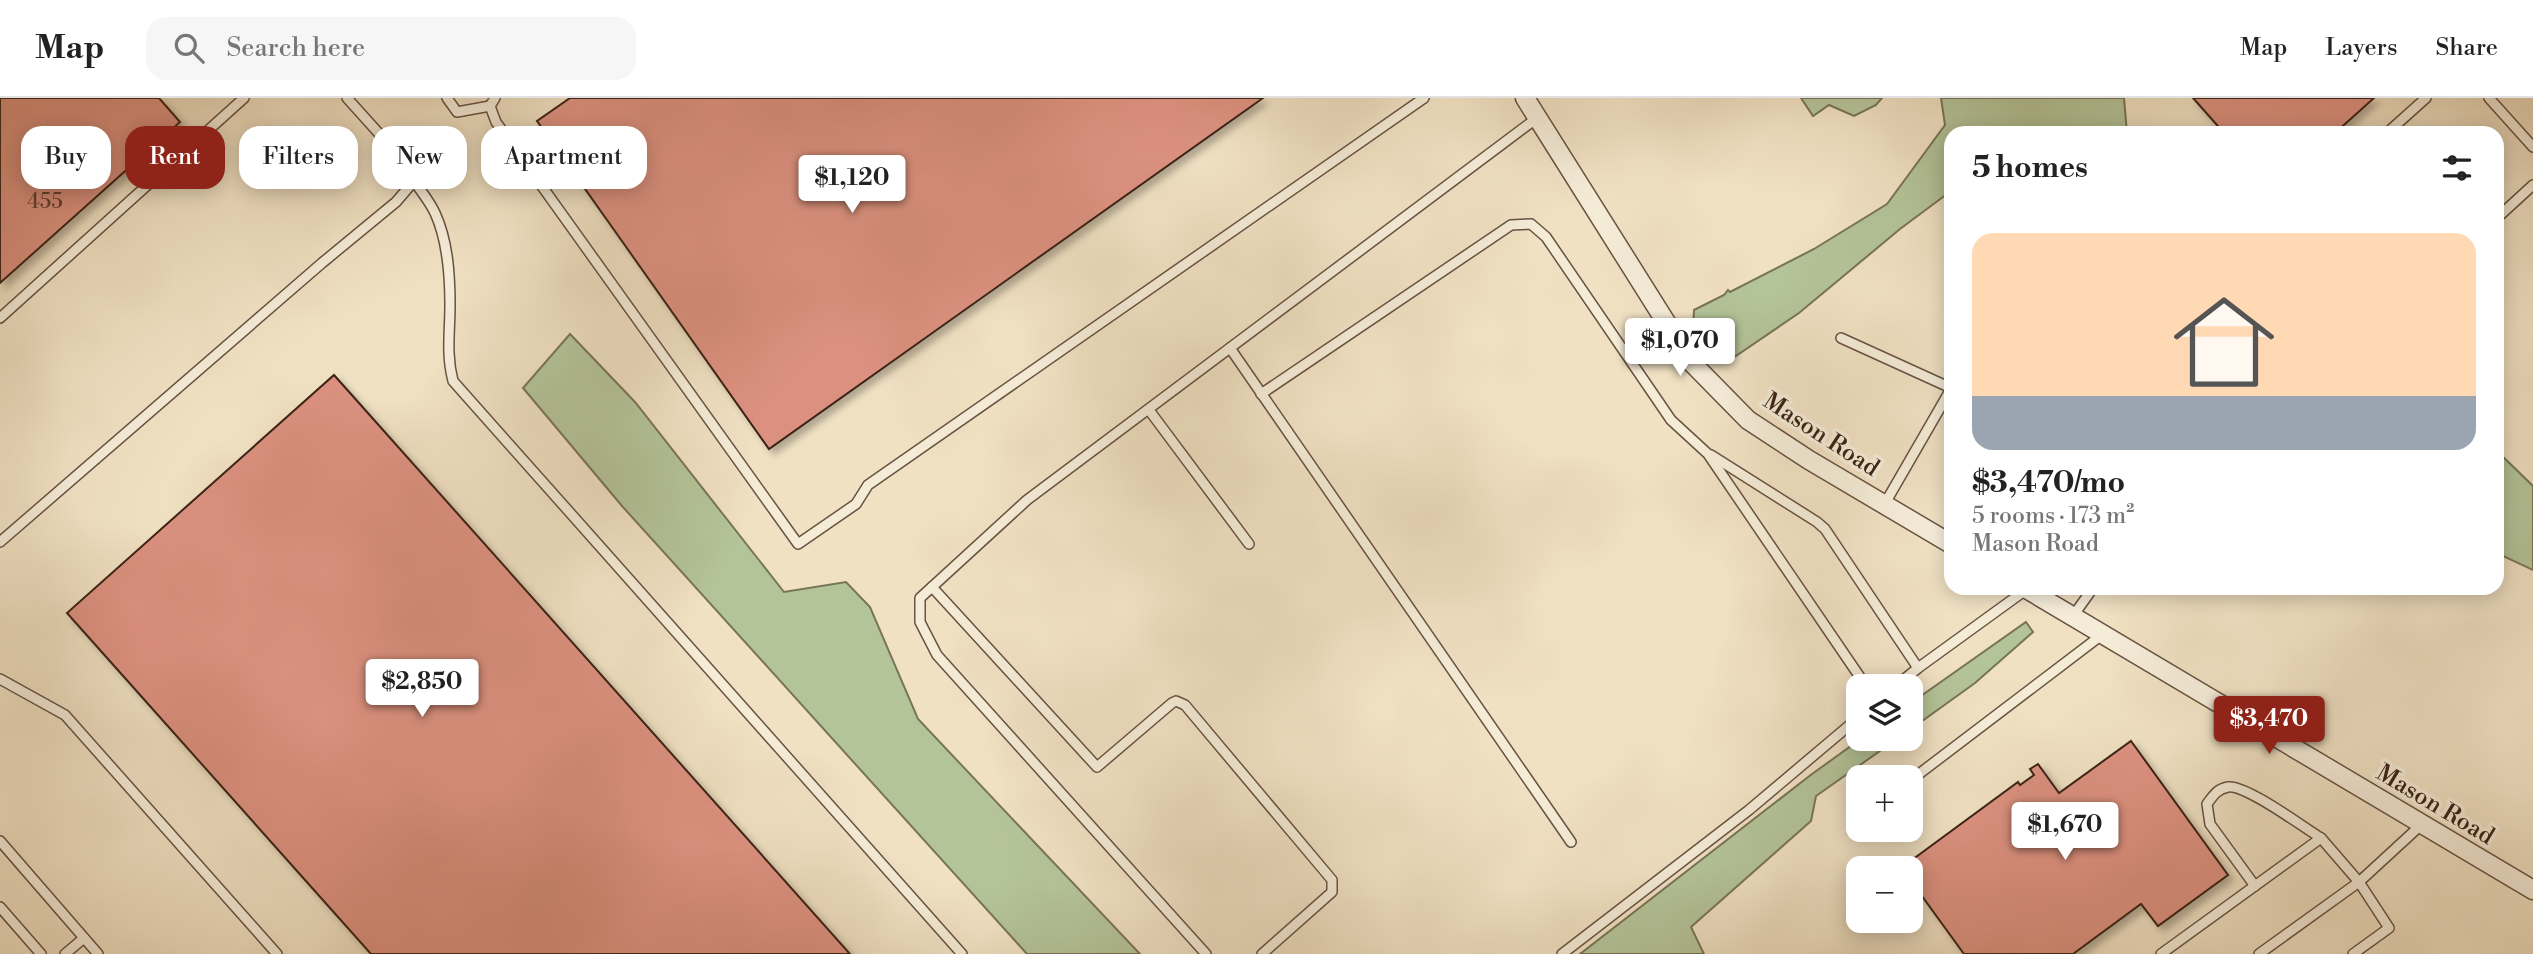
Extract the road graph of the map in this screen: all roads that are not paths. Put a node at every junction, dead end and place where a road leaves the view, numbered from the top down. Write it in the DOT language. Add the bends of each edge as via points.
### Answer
graph roads {
  1 [pos="244,98"];
  2 [pos="347,98"];
  3 [pos="447,98"];
  4 [pos="1423,98"];
  5 [pos="1525,98"];
  6 [pos="2426,98"];
  7 [pos="2489,98"];
  8 [pos="492,102"];
  9 [pos="1537,118"];
  10 [pos="372,126"];
  11 [pos="2395,126"];
  12 [pos="2533,147"];
  13 [pos="2533,185"];
  14 [pos="407,189"];
  15 [pos="419,189"];
  16 [pos="2504,212"];
  17 [pos="0,318"];
  18 [pos="1841,338"];
  19 [pos="1230,348"];
  20 [pos="1944,385"];
  21 [pos="1261,394"];
  22 [pos="1944,400"];
  23 [pos="1149,410"];
  24 [pos="1708,454"];
  25 [pos="1884,505"];
  26 [pos="1944,540"];
  27 [pos="0,542"];
  28 [pos="1249,544"];
  29 [pos="932,587"];
  30 [pos="2018,595"];
  31 [pos="2036,595"];
  32 [pos="2088,595"];
  33 [pos="2073,617"];
  34 [pos="2103,634"];
  35 [pos="1918,668"];
  36 [pos="1858,674"];
  37 [pos="1911,674"];
  38 [pos="0,678"];
  39 [pos="1846,728"];
  40 [pos="1923,771"];
  41 [pos="2420,825"];
  42 [pos="2320,838"];
  43 [pos="0,841"];
  44 [pos="1571,842"];
  45 [pos="2359,882"];
  46 [pos="2255,886"];
  47 [pos="2533,890"];
  48 [pos="0,907"];
  49 [pos="84,938"];
  50 [pos="41,954"];
  51 [pos="65,954"];
  52 [pos="98,954"];
  53 [pos="278,954"];
  54 [pos="962,954"];
  55 [pos="1206,954"];
  56 [pos="1262,954"];
  57 [pos="1562,954"];
  58 [pos="2161,954"];
  59 [pos="2259,954"];
  60 [pos="2353,954"];
  1 -- 17 [label="lane"];
  2 -- 10 [label="lane"];
  3 -- 8 [label="lane" via="457,112"];
  4 -- 8 [label="lane" via="868,485 856,504 798,544 496,122"];
  5 -- 9 [label="street, Mason Road"];
  6 -- 11 [label="lane"];
  7 -- 12 [label="lane"];
  9 -- 19 [label="lane"];
  9 -- 25 [label="street, Mason Road" via="1691,362 1748,420"];
  13 -- 16 [label="lane"];
  14 -- 27 [label="lane"];
  15 -- 54 [label="lane" via="435,214 447,258 447,360 453,381"];
  18 -- 20 [label="lane"];
  19 -- 21 [label="lane"];
  19 -- 23 [label="lane"];
  21 -- 24 [label="lane" via="1511,225 1531,224 1546,237 1671,420"];
  21 -- 44 [label="lane"];
  22 -- 25 [label="lane"];
  23 -- 28 [label="lane"];
  23 -- 29 [label="lane" via="1027,500"];
  24 -- 35 [label="lane" via="1825,529"];
  24 -- 36 [label="lane"];
  25 -- 26 [label="street, Mason Road"];
  29 -- 55 [label="lane" via="920,598 920,622 937,654"];
  29 -- 56 [label="lane" via="1097,766 1172,703 1185,705 1332,880 1332,892"];
  30 -- 35 [label="lane"];
  31 -- 33 [label="street, Mason Road"];
  32 -- 33 [label="lane"];
  33 -- 34 [label="street, Mason Road"];
  34 -- 40 [label="lane"];
  34 -- 41 [label="street, Mason Road"];
  35 -- 37 [label="lane"];
  38 -- 53 [label="lane" via="65,715"];
  39 -- 57 [label="lane" via="1749,810"];
  41 -- 45 [label="lane"];
  41 -- 47 [label="street, Mason Road"];
  42 -- 45 [label="lane"];
  42 -- 46 [label="lane"];
  42 -- 46 [label="lane" via="2248,791 2230,786 2217,791 2207,804 2210,824"];
  43 -- 49 [label="lane"];
  45 -- 59 [label="lane"];
  45 -- 60 [label="lane" via="2389,928"];
  46 -- 58 [label="lane"];
  48 -- 50 [label="lane"];
  49 -- 51 [label="lane"];
  49 -- 52 [label="lane"];
}
